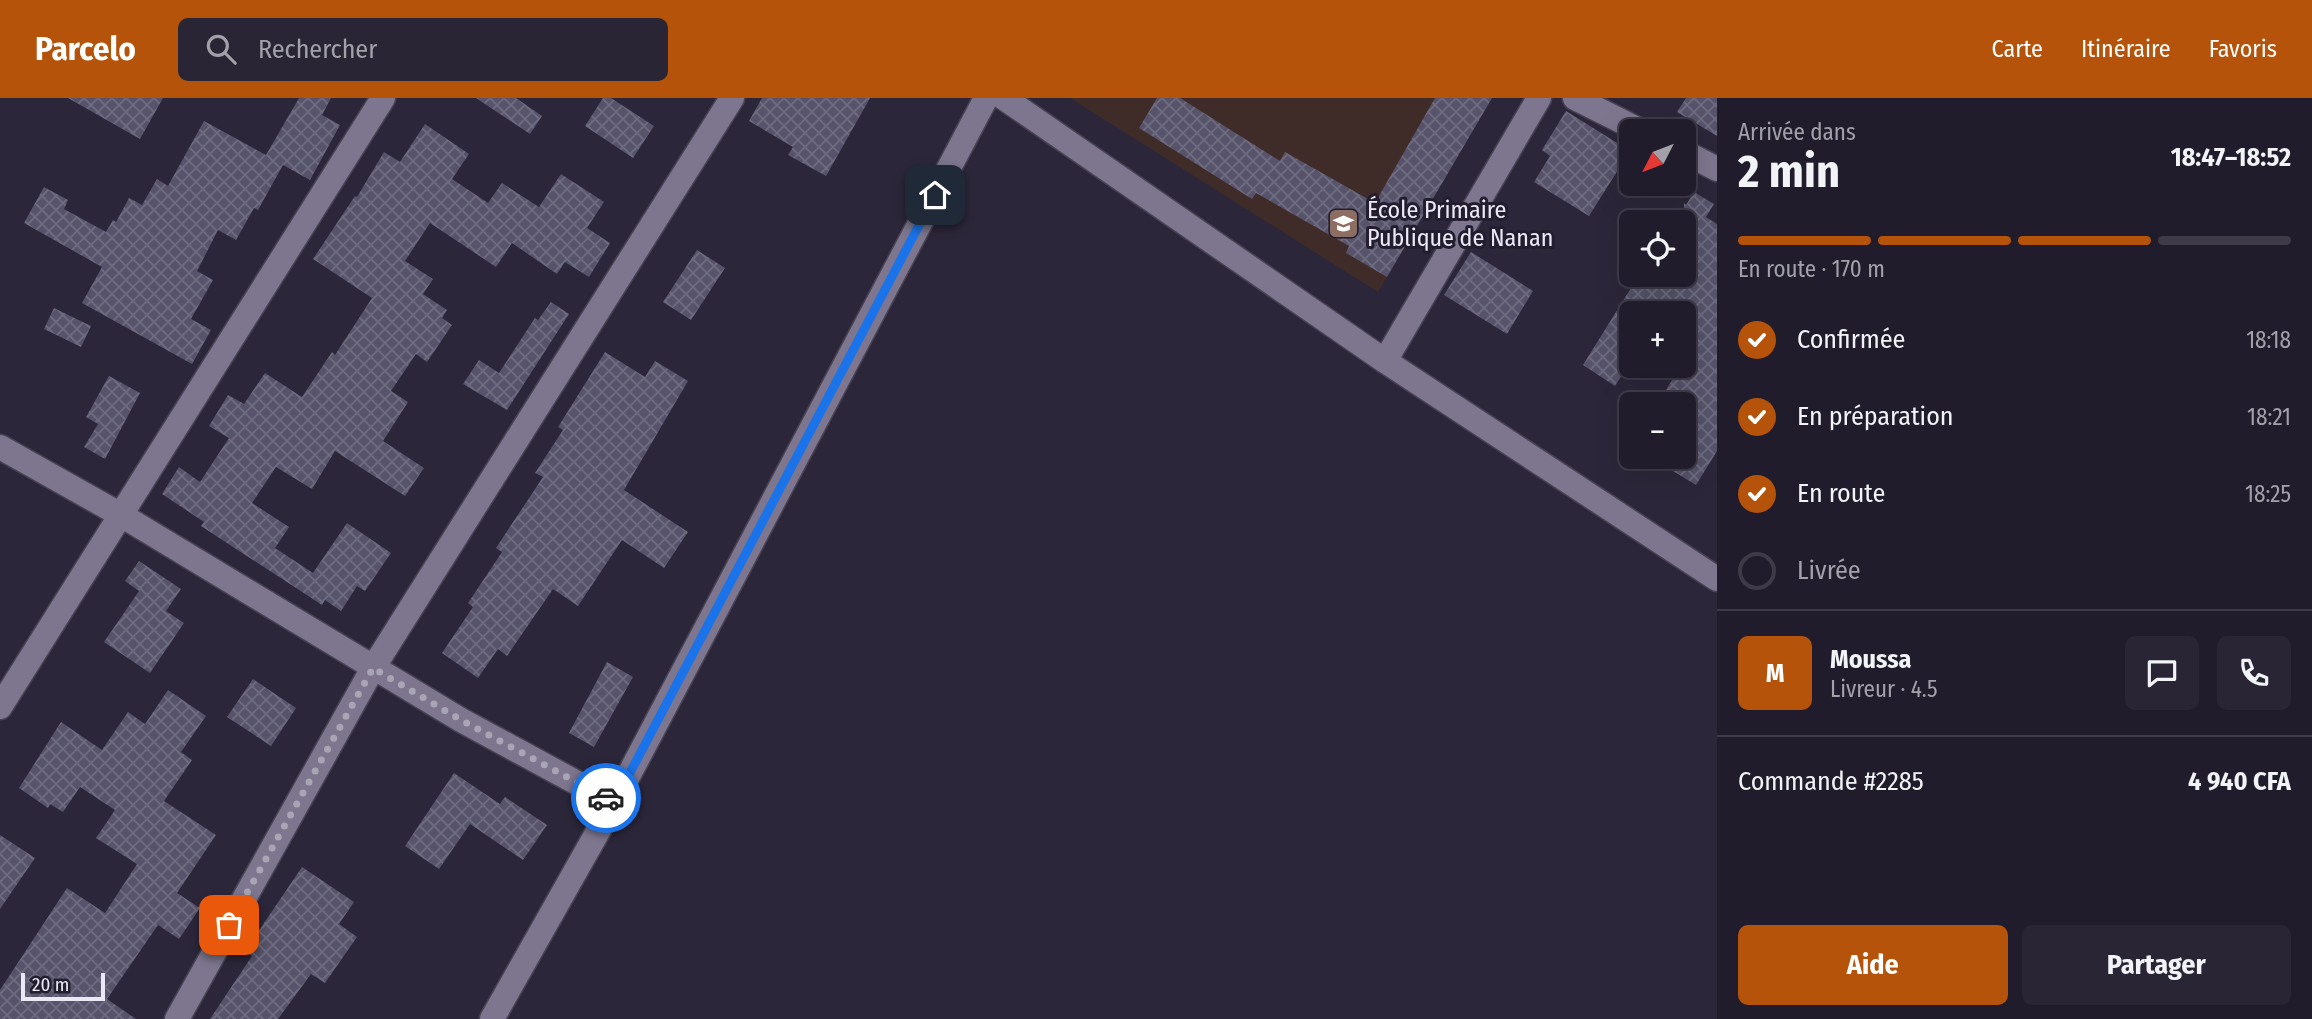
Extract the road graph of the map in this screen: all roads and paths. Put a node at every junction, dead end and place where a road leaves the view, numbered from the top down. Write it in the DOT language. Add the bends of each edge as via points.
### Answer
graph roads {
  1 [pos="383,98"];
  2 [pos="732,98"];
  3 [pos="986,98"];
  4 [pos="1004,98"];
  5 [pos="1539,98"];
  6 [pos="1575,98"];
  7 [pos="1619,120"];
  8 [pos="1696,158"];
  9 [pos="1717,169"];
  10 [pos="1385,361"];
  11 [pos="0,447"];
  12 [pos="121,515"];
  13 [pos="1717,579"];
  14 [pos="373,668"];
  15 [pos="0,707"];
  16 [pos="614,803"];
  17 [pos="177,1019"];
  18 [pos="492,1019"];
  1 -- 12 [label="street"];
  2 -- 14 [label="street"];
  3 -- 16 [label="street"];
  4 -- 10 [label="street"];
  5 -- 10 [label="street"];
  6 -- 7 [label="street"];
  8 -- 9 [label="street"];
  10 -- 13 [label="street"];
  11 -- 12 [label="street"];
  12 -- 14 [label="street"];
  12 -- 15 [label="street"];
  14 -- 16 [label="street"];
  14 -- 17 [label="street"];
  16 -- 18 [label="street"];
}
